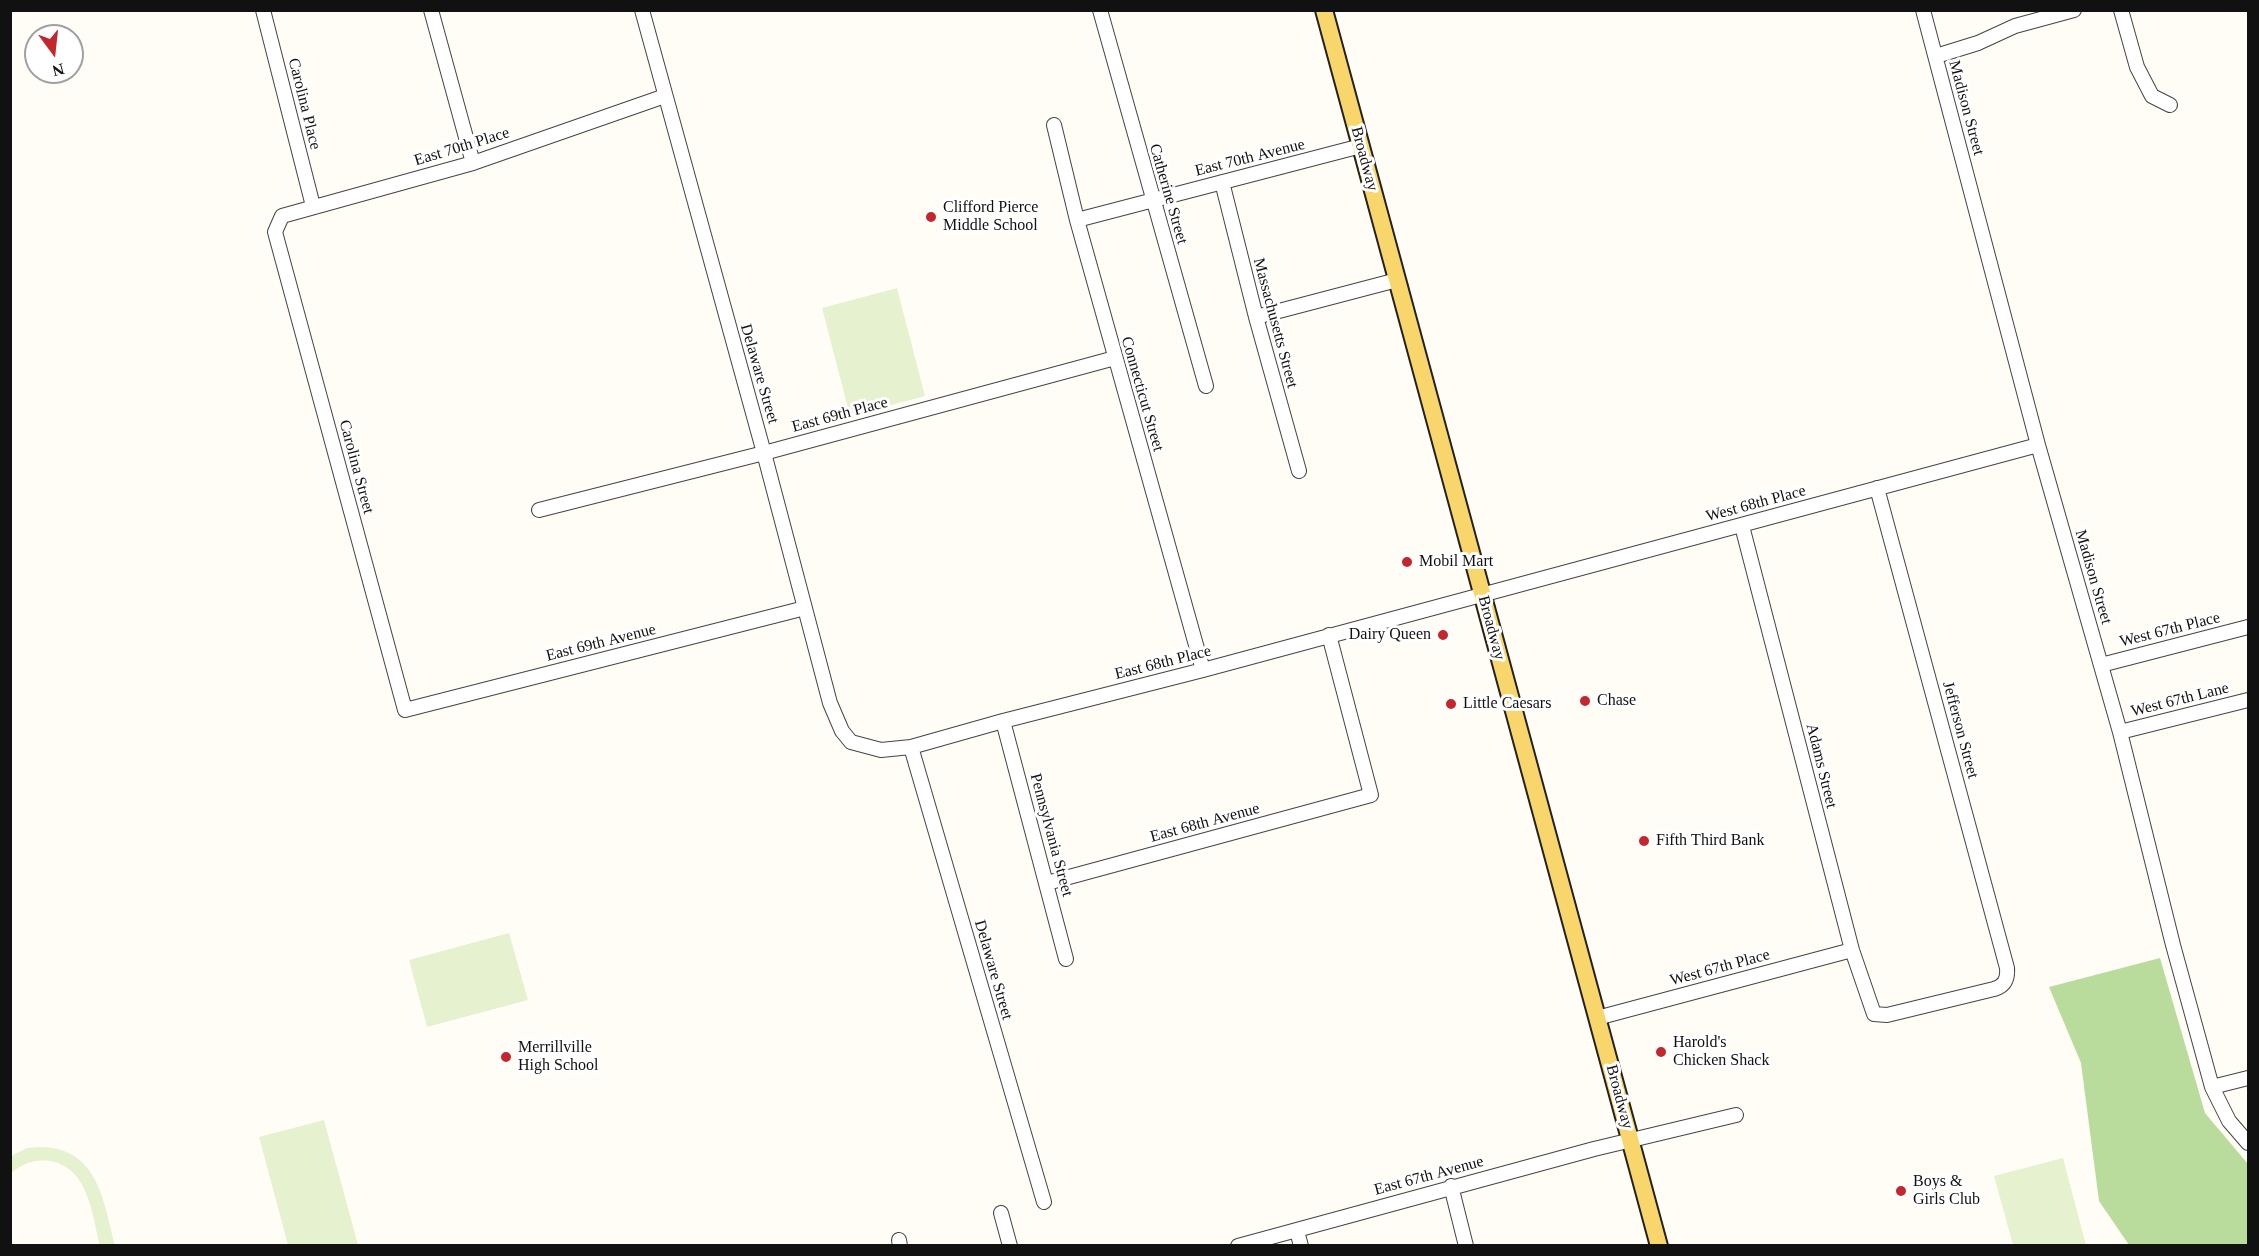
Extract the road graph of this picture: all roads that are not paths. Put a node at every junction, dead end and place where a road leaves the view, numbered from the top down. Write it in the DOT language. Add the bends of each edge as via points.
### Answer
graph roads {
  1 [pos="263,10"];
  2 [pos="431,10"];
  3 [pos="642,10"];
  4 [pos="1100,10"];
  5 [pos="1324,10"];
  6 [pos="1923,10"];
  7 [pos="2074,10"];
  8 [pos="2121,10"];
  9 [pos="1936,56"];
  10 [pos="665,96"];
  11 [pos="2170,105"];
  12 [pos="1054,125"];
  13 [pos="1361,146"];
  14 [pos="472,163"];
  15 [pos="1222,182"];
  16 [pos="1153,200"];
  17 [pos="313,206"];
  18 [pos="1077,220"];
  19 [pos="275,232"];
  20 [pos="1397,280"];
  21 [pos="1256,317"];
  22 [pos="1115,358"];
  23 [pos="1206,386"];
  24 [pos="2038,445"];
  25 [pos="764,453"];
  26 [pos="1299,471"];
  27 [pos="1877,488"];
  28 [pos="539,510"];
  29 [pos="1742,526"];
  30 [pos="1482,594"];
  31 [pos="805,608"];
  32 [pos="2248,627"];
  33 [pos="1329,635"];
  34 [pos="2101,665"];
  35 [pos="1203,670"];
  36 [pos="2248,700"];
  37 [pos="405,710"];
  38 [pos="1003,721"];
  39 [pos="2120,732"];
  40 [pos="851,742"];
  41 [pos="911,747"];
  42 [pos="1047,883"];
  43 [pos="1852,950"];
  44 [pos="1066,959"];
  45 [pos="1874,1014"];
  46 [pos="1597,1018"];
  47 [pos="2248,1078"];
  48 [pos="2212,1088"];
  49 [pos="1736,1115"];
  50 [pos="1630,1140"];
  51 [pos="2248,1143"];
  52 [pos="1451,1186"];
  53 [pos="1044,1202"];
  54 [pos="1001,1213"];
  55 [pos="1297,1231"];
  56 [pos="1010,1245"];
  57 [pos="1238,1245"];
  58 [pos="1301,1245"];
  59 [pos="1466,1245"];
  60 [pos="1659,1245"];
  1 -- 17 [label="street, Carolina Place"];
  2 -- 14 [label="street"];
  3 -- 10 [label="street, Delaware Street"];
  4 -- 16 [label="street, Catherine Street"];
  5 -- 13 [label="main road, Broadway"];
  6 -- 9 [label="street, Madison Street"];
  7 -- 9 [label="street" via="2015,26"];
  8 -- 11 [label="street" via="2138,68 2152,96"];
  9 -- 24 [label="street, Madison Street"];
  10 -- 14 [label="street, East 70th Place"];
  10 -- 25 [label="street, Delaware Street"];
  12 -- 18 [label="street, Connecticut Street"];
  13 -- 15 [label="street, East 70th Avenue"];
  13 -- 20 [label="main road, Broadway"];
  14 -- 17 [label="street, East 70th Place"];
  15 -- 16 [label="street, East 70th Avenue"];
  15 -- 21 [label="street, Massachusetts Street"];
  16 -- 18 [label="street, East 70th Avenue"];
  16 -- 23 [label="street, Catherine Street"];
  17 -- 19 [label="street, East 70th Place" via="282,216"];
  18 -- 22 [label="street, Connecticut Street"];
  19 -- 37 [label="street, Carolina Street"];
  20 -- 21 [label="street"];
  20 -- 30 [label="main road, Broadway"];
  21 -- 26 [label="street, Massachusetts Street"];
  22 -- 25 [label="street, East 69th Place"];
  22 -- 35 [label="street, Connecticut Street"];
  24 -- 27 [label="street, West 68th Place"];
  24 -- 34 [label="street, Madison Street"];
  25 -- 28 [label="street, East 69th Place"];
  25 -- 31 [label="street, Delaware Street"];
  27 -- 29 [label="street, West 68th Place"];
  27 -- 45 [label="street, Jefferson Street" via="2007,968 2006,982 2001,987 1887,1015"];
  29 -- 30 [label="street, West 68th Place"];
  29 -- 43 [label="street, Adams Street"];
  30 -- 33 [label="street, East 68th Place"];
  30 -- 46 [label="main road, Broadway"];
  31 -- 37 [label="street, East 69th Avenue"];
  31 -- 40 [label="street, Delaware Street" via="830,703"];
  32 -- 34 [label="street, West 67th Place"];
  33 -- 35 [label="street, East 68th Place"];
  33 -- 42 [label="street, East 68th Avenue" via="1371,795"];
  34 -- 39 [label="street, Madison Street"];
  35 -- 38 [label="street, East 68th Place"];
  36 -- 39 [label="street, West 67th Lane"];
  38 -- 41 [label="street, East 68th Place"];
  38 -- 42 [label="street, Pennsylvania Street"];
  39 -- 48 [label="street, Madison Street"];
  40 -- 41 [label="street, East 68th Place" via="881,750"];
  41 -- 53 [label="street, Delaware Street"];
  42 -- 44 [label="street, Pennsylvania Street"];
  43 -- 45 [label="street, Adams Street"];
  43 -- 46 [label="street, West 67th Place"];
  46 -- 50 [label="main road, Broadway"];
  47 -- 48 [label="street"];
  48 -- 51 [label="street, Madison Street" via="2229,1121"];
  49 -- 50 [label="street, East 67th Avenue"];
  50 -- 52 [label="street, East 67th Avenue"];
  50 -- 60 [label="main road, Broadway"];
  52 -- 55 [label="street, East 67th Avenue"];
  52 -- 59 [label="street"];
  54 -- 56 [label="street"];
  55 -- 57 [label="street, East 67th Avenue"];
  55 -- 58 [label="street"];
}
